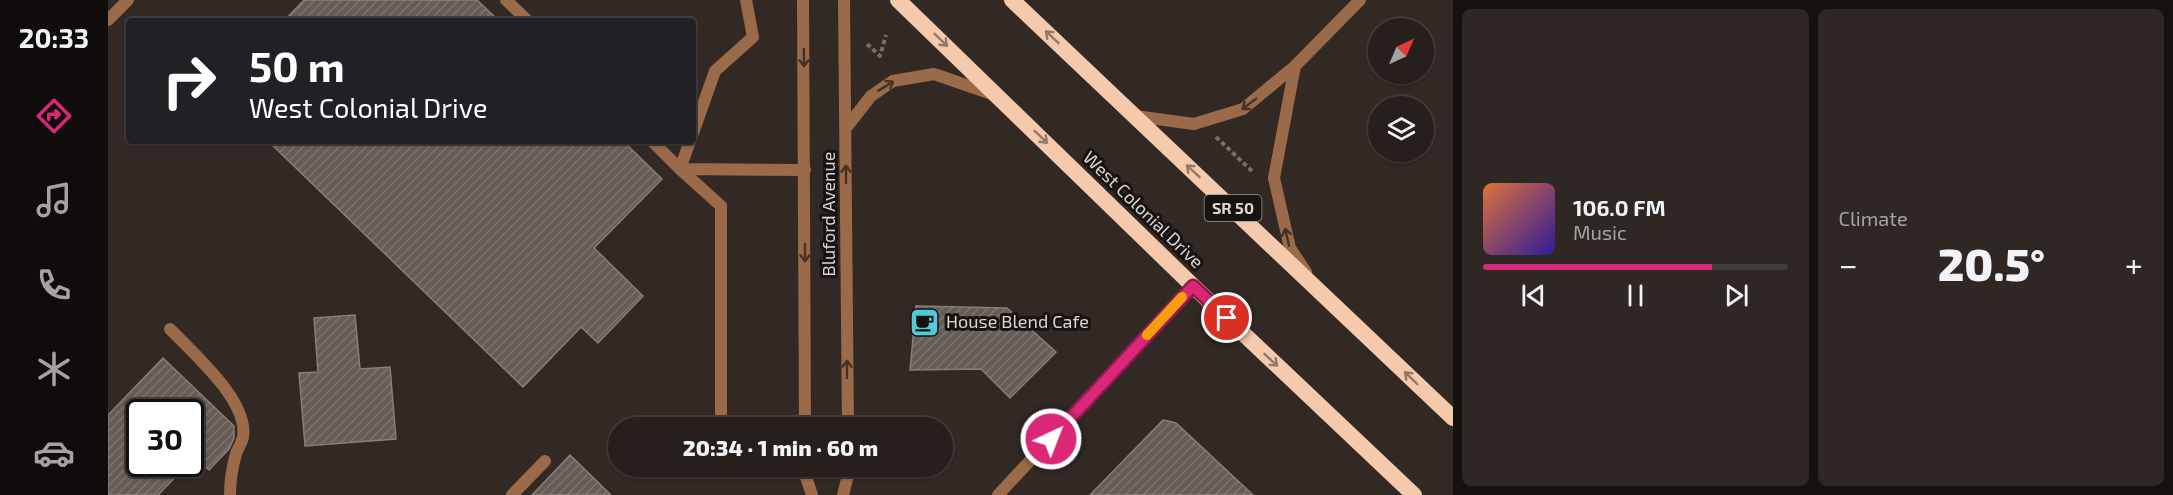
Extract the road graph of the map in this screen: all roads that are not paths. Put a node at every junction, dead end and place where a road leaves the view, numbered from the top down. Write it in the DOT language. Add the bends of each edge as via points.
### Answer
graph roads {
  1 [pos="128,0"];
  2 [pos="506,0"];
  3 [pos="746,0"];
  4 [pos="803,0"];
  5 [pos="844,0"];
  6 [pos="898,0"];
  7 [pos="1012,0"];
  8 [pos="1360,0"];
  9 [pos="525,18"];
  10 [pos="108,20"];
  11 [pos="1294,66"];
  12 [pos="999,96"];
  13 [pos="1135,116"];
  14 [pos="696,125"];
  15 [pos="846,128"];
  16 [pos="655,144"];
  17 [pos="689,144"];
  18 [pos="680,169"];
  19 [pos="805,170"];
  20 [pos="1193,286"];
  21 [pos="1316,287"];
  22 [pos="170,329"];
  23 [pos="721,413"];
  24 [pos="805,417"];
  25 [pos="848,417"];
  26 [pos="1453,418"];
  27 [pos="545,461"];
  28 [pos="806,477"];
  29 [pos="848,477"];
  30 [pos="1004,493"];
  31 [pos="230,495"];
  32 [pos="512,495"];
  33 [pos="812,495"];
  34 [pos="843,495"];
  35 [pos="1414,495"];
  1 -- 10 [label="street"];
  2 -- 9 [label="street"];
  3 -- 14 [label="street" via="753,37 715,71"];
  4 -- 19 [label="street, Bluford Avenue, one-way"];
  5 -- 15 [label="street, Bluford Avenue"];
  6 -- 12 [label="highway, West Colonial Drive, one-way"];
  13 -- 7 [label="highway, SR 50, one-way"];
  8 -- 11 [label="street"];
  11 -- 13 [label="street, one-way" via="1243,109 1194,124"];
  21 -- 11 [label="street, one-way" via="1290,248 1274,178"];
  15 -- 12 [label="street, one-way" via="871,96 893,81 934,74"];
  12 -- 20 [label="highway, West Colonial Drive, one-way"];
  21 -- 13 [label="highway, SR 50, one-way"];
  25 -- 15 [label="street, Bluford Avenue, one-way"];
  16 -- 18 [label="street"];
  17 -- 18 [label="street"];
  18 -- 19 [label="street"];
  18 -- 23 [label="street" via="721,207"];
  19 -- 24 [label="street, Bluford Avenue, one-way"];
  20 -- 30 [label="street"];
  20 -- 35 [label="highway, West Colonial Drive, one-way"];
  26 -- 21 [label="highway, SR 50, one-way"];
  22 -- 31 [label="street" via="236,403 242,418 243,438 230,477"];
  27 -- 32 [label="street"];
  28 -- 33 [label="street"];
  29 -- 34 [label="street"];
}
